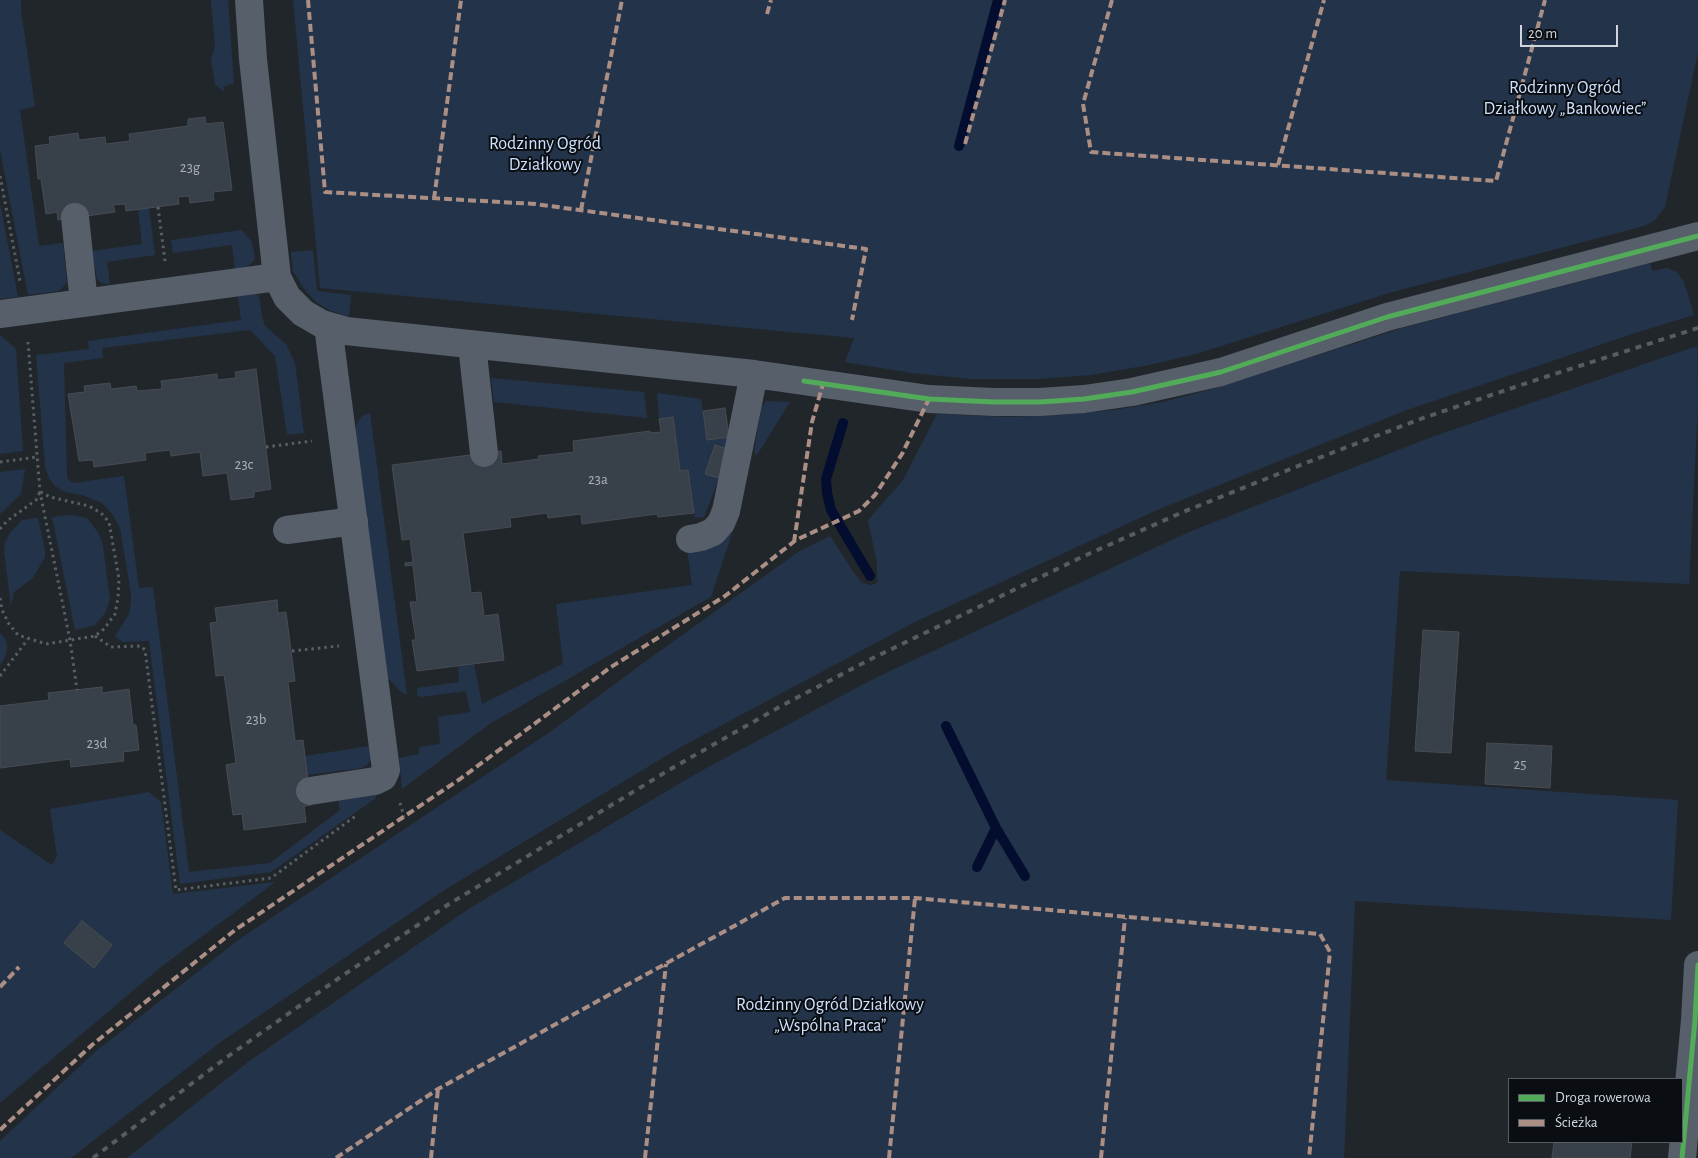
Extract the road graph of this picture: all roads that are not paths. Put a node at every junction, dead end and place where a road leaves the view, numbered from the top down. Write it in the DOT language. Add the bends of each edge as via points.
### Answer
graph roads {
  1 [pos="249,0"];
  2 [pos="76,217"];
  3 [pos="1698,236"];
  4 [pos="277,277"];
  5 [pos="84,303"];
  6 [pos="0,314"];
  7 [pos="328,326"];
  8 [pos="472,344"];
  9 [pos="754,374"];
  10 [pos="484,453"];
  11 [pos="354,521"];
  12 [pos="287,530"];
  13 [pos="690,539"];
  14 [pos="310,791"];
  15 [pos="1698,965"];
  16 [pos="1682,1158"];
  1 -- 4 [label="street"];
  2 -- 5 [label="street"];
  3 -- 9 [label="street" via="1387,317 1221,372 1132,392 1040,402 929,399"];
  4 -- 5 [label="street"];
  4 -- 7 [label="street" via="287,297 303,313"];
  5 -- 6 [label="street"];
  7 -- 8 [label="street" via="346,331"];
  7 -- 11 [label="street"];
  8 -- 9 [label="street"];
  8 -- 10 [label="street"];
  9 -- 13 [label="street" via="726,511 713,532"];
  11 -- 12 [label="street"];
  11 -- 14 [label="street" via="386,770 375,781"];
  15 -- 16 [label="street"];
}
